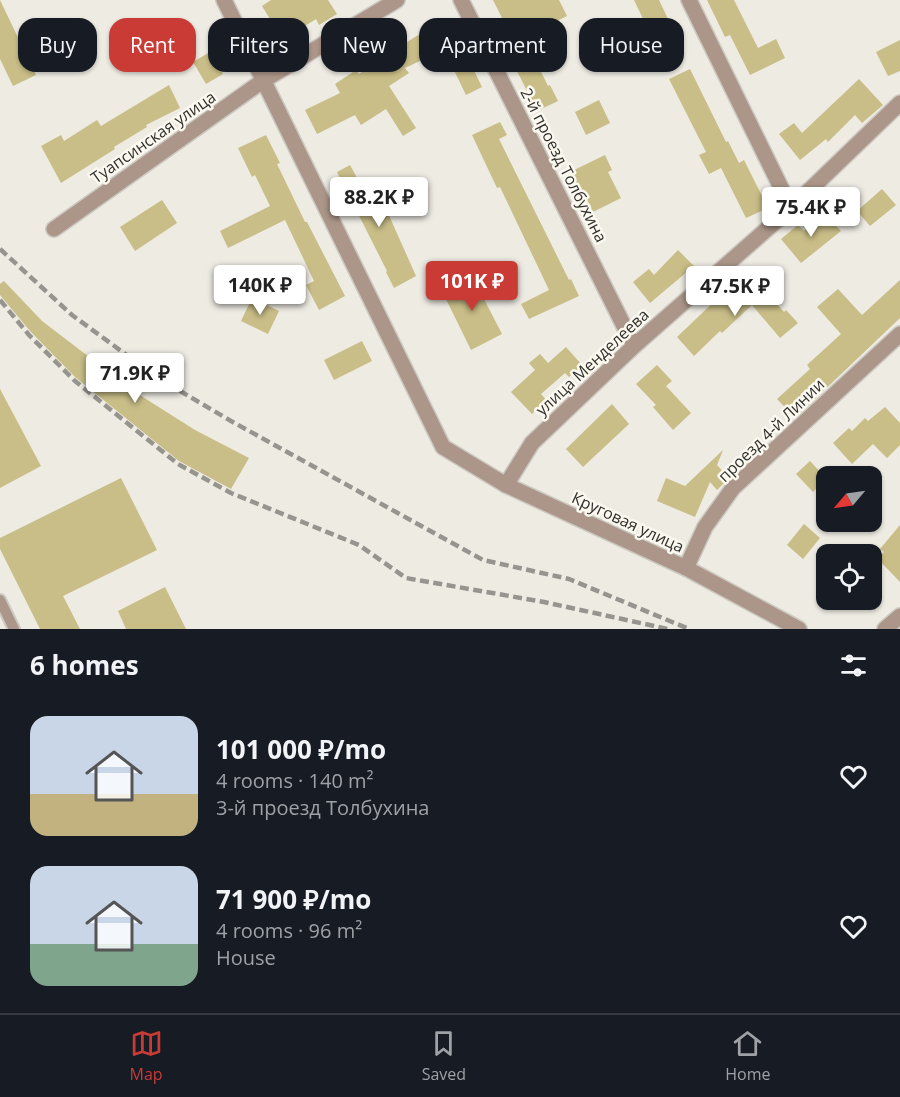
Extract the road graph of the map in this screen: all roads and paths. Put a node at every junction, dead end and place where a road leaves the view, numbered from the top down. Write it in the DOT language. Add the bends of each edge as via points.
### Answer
graph roads {
  1 [pos="224,0"];
  2 [pos="397,0"];
  3 [pos="461,0"];
  4 [pos="689,0"];
  5 [pos="264,81"];
  6 [pos="900,103"];
  7 [pos="791,208"];
  8 [pos="54,230"];
  9 [pos="900,334"];
  10 [pos="634,346"];
  11 [pos="506,485"];
  12 [pos="686,568"];
  13 [pos="0,600"];
  14 [pos="9,628"];
  15 [pos="799,629"];
  1 -- 5 [label="street"];
  2 -- 5 [label="street, Туапсинская улица"];
  3 -- 10 [label="street, 2-й проезд Толбухина"];
  4 -- 7 [label="street"];
  5 -- 8 [label="street, Туапсинская улица"];
  5 -- 11 [label="street, Круговая улица" via="443,447"];
  6 -- 7 [label="street, улица Менделеева"];
  7 -- 10 [label="street, улица Менделеева"];
  9 -- 12 [label="street, проезд 4-й Линии" via="733,488 705,527"];
  10 -- 11 [label="street, улица Менделеева" via="532,443"];
  11 -- 12 [label="street, Круговая улица"];
  12 -- 15 [label="street, Круговая улица"];
  13 -- 14 [label="lane"];
}
